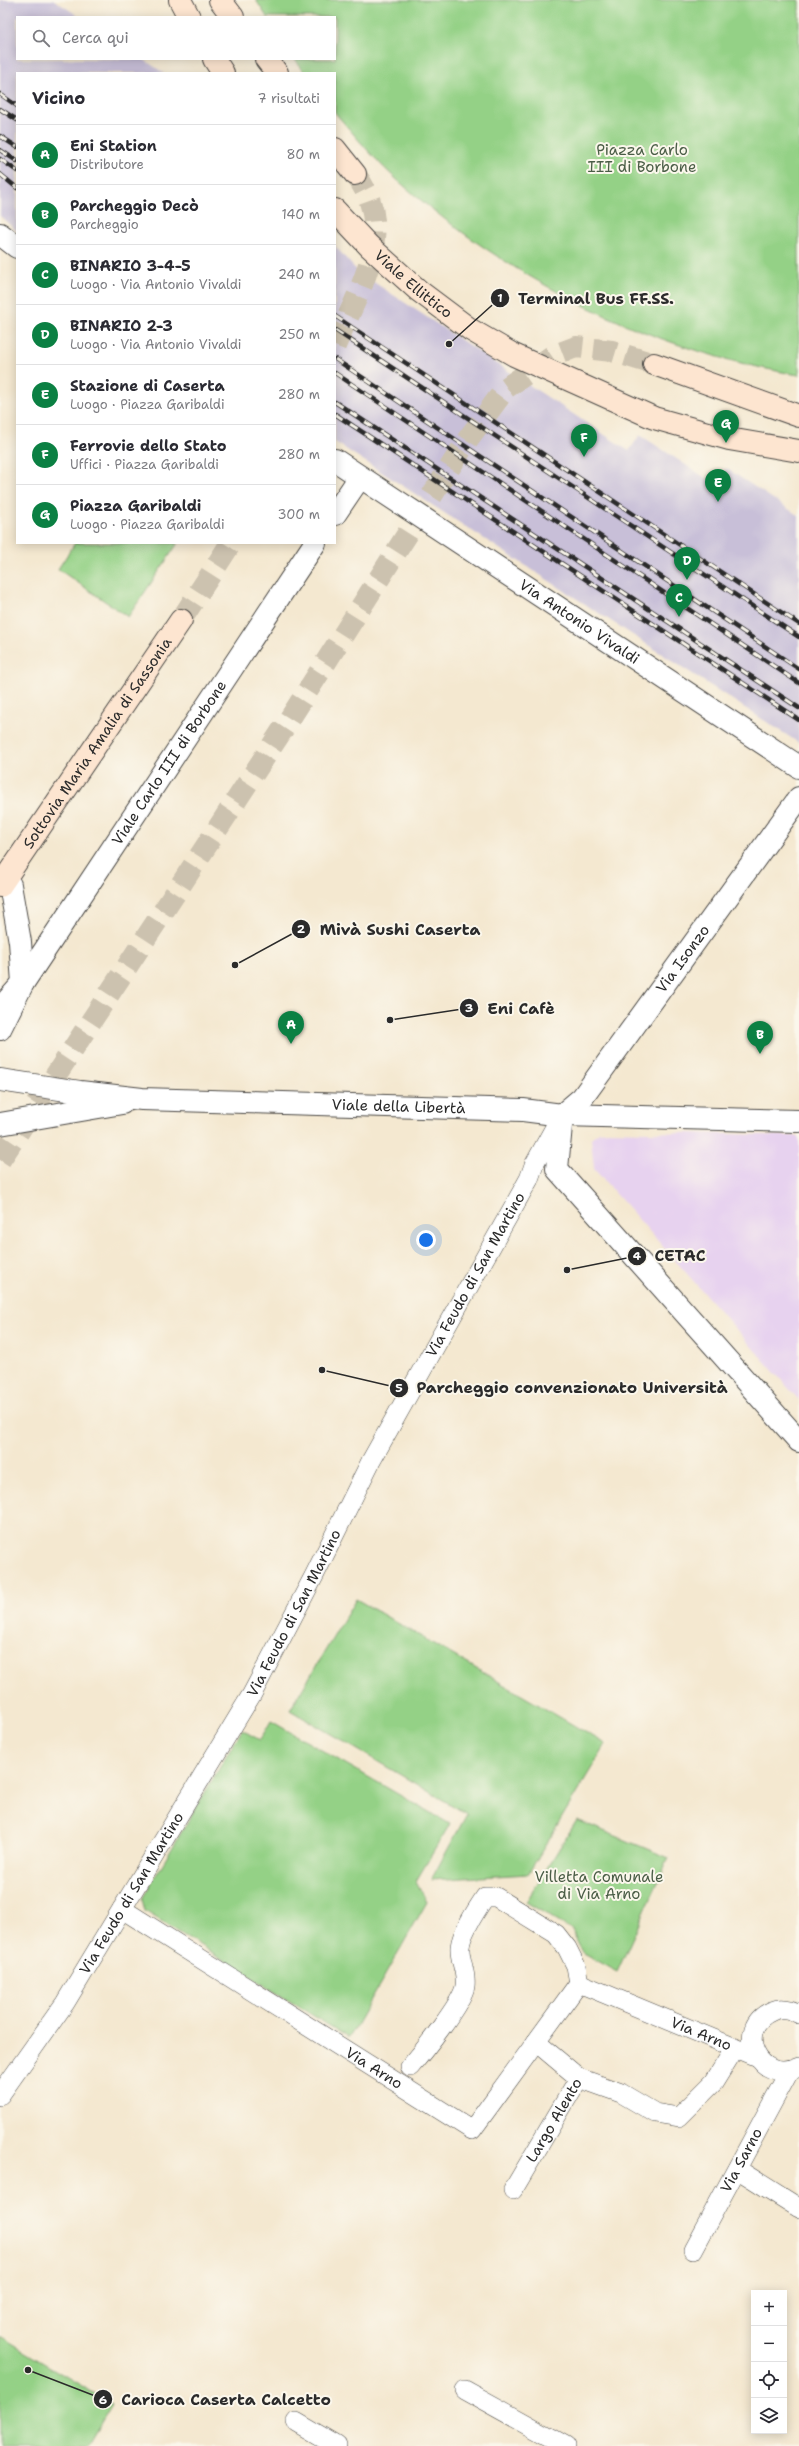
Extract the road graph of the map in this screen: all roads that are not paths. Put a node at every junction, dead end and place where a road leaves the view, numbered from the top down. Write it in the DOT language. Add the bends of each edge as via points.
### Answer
graph roads {
  1 [pos="180,0"];
  2 [pos="220,0"];
  3 [pos="188,16"];
  4 [pos="232,16"];
  5 [pos="215,60"];
  6 [pos="267,60"];
  7 [pos="222,72"];
  8 [pos="276,72"];
  9 [pos="336,150"];
  10 [pos="355,174"];
  11 [pos="336,211"];
  12 [pos="0,234"];
  13 [pos="0,244"];
  14 [pos="16,246"];
  15 [pos="16,247"];
  16 [pos="654,364"];
  17 [pos="799,416"];
  18 [pos="799,451"];
  19 [pos="336,461"];
  20 [pos="360,477"];
  21 [pos="336,513"];
  22 [pos="314,544"];
  23 [pos="181,620"];
  24 [pos="799,766"];
  25 [pos="799,798"];
  26 [pos="2,883"];
  27 [pos="23,983"];
  28 [pos="0,1009"];
  29 [pos="0,1028"];
  30 [pos="0,1080"];
  31 [pos="142,1099"];
  32 [pos="562,1115"];
  33 [pos="799,1121"];
  34 [pos="0,1124"];
  35 [pos="799,1441"];
  36 [pos="122,1909"];
  37 [pos="579,1983"];
  38 [pos="799,2014"];
  39 [pos="536,2042"];
  40 [pos="735,2048"];
  41 [pos="757,2057"];
  42 [pos="410,2067"];
  43 [pos="794,2069"];
  44 [pos="579,2078"];
  45 [pos="0,2095"];
  46 [pos="737,2170"];
  47 [pos="513,2190"];
  48 [pos="799,2208"];
  49 [pos="693,2250"];
  50 [pos="465,2390"];
  51 [pos="296,2422"];
  52 [pos="337,2446"];
  53 [pos="566,2446"];
  1 -- 3 [label="main road"];
  2 -- 4 [label="main road"];
  5 -- 7 [label="main road"];
  6 -- 8 [label="main road"];
  9 -- 10 [label="main road"];
  11 -- 18 [label="main road, Viale Ellittico" via="369,246 419,291 471,330 500,347 654,418 729,439"];
  12 -- 14 [label="street"];
  13 -- 15 [label="street"];
  16 -- 17 [label="main road"];
  19 -- 20 [label="street, Via Antonio Vivaldi"];
  20 -- 21 [label="street"];
  20 -- 24 [label="street, Via Antonio Vivaldi"];
  22 -- 27 [label="street, Viale Carlo III di Borbone"];
  23 -- 26 [label="main road, Sottovia Maria Amalia di Sassonia"];
  25 -- 32 [label="street, Via Isonzo" via="582,1098"];
  26 -- 27 [label="street" via="10,885"];
  27 -- 28 [label="street, Viale Carlo III di Borbone"];
  27 -- 29 [label="street, Viale Carlo III di Borbone"];
  30 -- 31 [label="street, Viale della Libertà"];
  31 -- 32 [label="street, Viale della Libertà" via="515,1110"];
  31 -- 34 [label="street"];
  32 -- 33 [label="street, Viale della Libertà"];
  32 -- 35 [label="street" via="557,1169"];
  32 -- 36 [label="street, Via Feudo di San Martino" via="371,1461 252,1694"];
  36 -- 39 [label="street, Via Arno" via="472,2130"];
  36 -- 45 [label="street, Via Feudo di San Martino" via="65,2003"];
  37 -- 39 [label="street, Via Arno"];
  37 -- 40 [label="street, Via Arno"];
  37 -- 42 [label="street, Via Arno" via="576,1966 556,1934 496,1897 485,1897 471,1920 460,1947 466,1972 465,1988 434,2038"];
  38 -- 41 [label="street" via="786,2009 776,2010 759,2020 752,2038"];
  39 -- 44 [label="street, Largo Alento"];
  40 -- 41 [label="street, Via Arno"];
  40 -- 44 [label="street" via="714,2082 679,2117 655,2113 621,2093"];
  41 -- 43 [label="street, Via Arno" via="771,2069"];
  43 -- 46 [label="street, Via Sarno"];
  44 -- 47 [label="street, Largo Alento"];
  46 -- 48 [label="street"];
  46 -- 49 [label="street, Via Sarno"];
  50 -- 53 [label="street"];
  51 -- 52 [label="street"];
}
